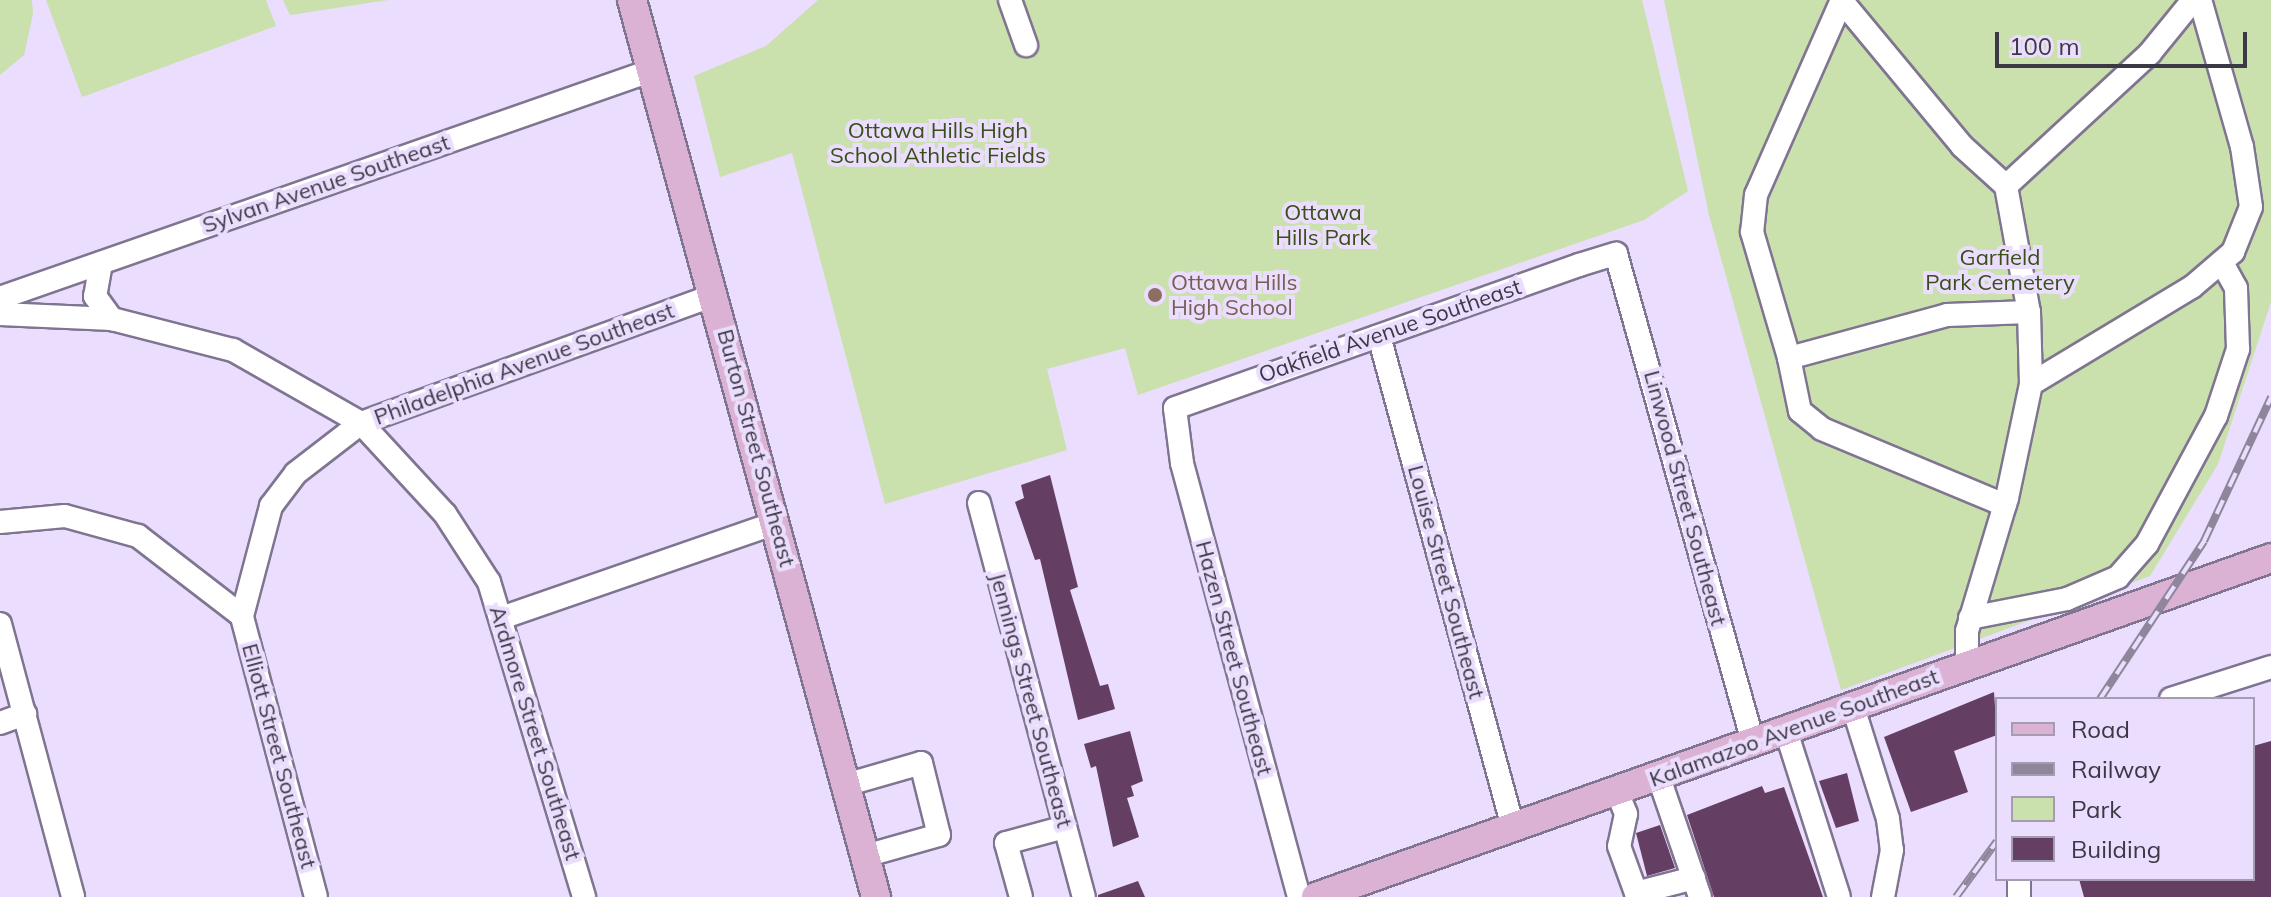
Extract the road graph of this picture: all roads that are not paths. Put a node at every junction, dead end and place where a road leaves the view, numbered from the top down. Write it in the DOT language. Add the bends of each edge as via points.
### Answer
graph roads {
  1 [pos="632,0"];
  2 [pos="1010,0"];
  3 [pos="1842,0"];
  4 [pos="2193,0"];
  5 [pos="2200,0"];
  6 [pos="1026,45"];
  7 [pos="653,70"];
  8 [pos="2006,186"];
  9 [pos="1616,254"];
  10 [pos="101,263"];
  11 [pos="2222,263"];
  12 [pos="715,295"];
  13 [pos="0,298"];
  14 [pos="2029,312"];
  15 [pos="0,314"];
  16 [pos="112,319"];
  17 [pos="1379,336"];
  18 [pos="1789,358"];
  19 [pos="2031,384"];
  20 [pos="1173,418"];
  21 [pos="361,423"];
  22 [pos="979,503"];
  23 [pos="2005,505"];
  24 [pos="0,522"];
  25 [pos="775,523"];
  26 [pos="2271,558"];
  27 [pos="242,616"];
  28 [pos="504,617"];
  29 [pos="1970,618"];
  30 [pos="0,624"];
  31 [pos="1967,666"];
  32 [pos="2271,667"];
  33 [pos="2177,697"];
  34 [pos="1853,707"];
  35 [pos="25,714"];
  36 [pos="0,723"];
  37 [pos="1786,731"];
  38 [pos="1753,742"];
  39 [pos="1658,775"];
  40 [pos="845,785"];
  41 [pos="1616,790"];
  42 [pos="1065,827"];
  43 [pos="1513,827"];
  44 [pos="865,856"];
  45 [pos="1697,888"];
  46 [pos="73,897"];
  47 [pos="316,897"];
  48 [pos="584,897"];
  49 [pos="875,897"];
  50 [pos="1021,897"];
  51 [pos="1084,897"];
  52 [pos="1299,897"];
  53 [pos="1316,897"];
  54 [pos="1839,897"];
  55 [pos="1883,897"];
  1 -- 7 [label="main road, Burton Street Southeast"];
  2 -- 6 [label="street"];
  3 -- 8 [label="street" via="1962,146"];
  3 -- 18 [label="street" via="1756,195 1752,232"];
  4 -- 8 [label="street" via="2150,53"];
  5 -- 11 [label="street" via="2242,147 2251,207"];
  7 -- 10 [label="street, Sylvan Avenue Southeast"];
  7 -- 12 [label="main road, Burton Street Southeast"];
  8 -- 14 [label="street"];
  9 -- 17 [label="street, Oakfield Avenue Southeast"];
  9 -- 38 [label="street, Linwood Street Southeast"];
  10 -- 13 [label="street, Sylvan Avenue Southeast"];
  10 -- 16 [label="street" via="93,280 95,296"];
  11 -- 19 [label="street"];
  11 -- 29 [label="street" via="2236,288 2238,349 2216,416 2147,544 2118,577 2067,599"];
  12 -- 21 [label="street, Philadelphia Avenue Southeast"];
  12 -- 25 [label="main road, Burton Street Southeast"];
  14 -- 18 [label="street" via="1947,315"];
  14 -- 19 [label="street"];
  15 -- 16 [label="street, Ardmore Street Southeast"];
  16 -- 21 [label="street, Ardmore Street Southeast" via="233,350"];
  17 -- 20 [label="street, Oakfield Avenue Southeast" via="1206,394 1175,408"];
  17 -- 43 [label="street, Louise Street Southeast"];
  18 -- 23 [label="street" via="1800,411 1822,429"];
  19 -- 23 [label="street"];
  20 -- 52 [label="street, Hazen Street Southeast"];
  21 -- 27 [label="street, Philadelphia Avenue Southeast" via="296,473 271,506"];
  21 -- 28 [label="street, Ardmore Street Southeast" via="445,514"];
  22 -- 42 [label="street, Jennings Street Southeast"];
  23 -- 29 [label="street"];
  24 -- 27 [label="street" via="65,516 138,536"];
  25 -- 28 [label="street"];
  25 -- 40 [label="main road, Burton Street Southeast"];
  26 -- 31 [label="main road, Kalamazoo Avenue Southeast"];
  27 -- 47 [label="street, Elliott Street Southeast"];
  28 -- 48 [label="street, Ardmore Street Southeast"];
  29 -- 31 [label="street"];
  30 -- 35 [label="street"];
  31 -- 34 [label="main road, Kalamazoo Avenue Southeast"];
  32 -- 33 [label="street"];
  34 -- 37 [label="main road, Kalamazoo Avenue Southeast"];
  34 -- 55 [label="street" via="1888,819 1892,850"];
  35 -- 36 [label="street"];
  35 -- 46 [label="street"];
  37 -- 38 [label="main road, Kalamazoo Avenue Southeast"];
  37 -- 54 [label="street"];
  38 -- 39 [label="main road, Kalamazoo Avenue Southeast"];
  39 -- 41 [label="main road, Kalamazoo Avenue Southeast"];
  39 -- 45 [label="street"];
  40 -- 44 [label="main road, Burton Street Southeast"];
  40 -- 44 [label="street" via="921,763 939,835"];
  41 -- 43 [label="main road, Kalamazoo Avenue Southeast"];
  41 -- 45 [label="street" via="1626,814 1619,846 1636,893"];
  42 -- 50 [label="street" via="1006,843"];
  42 -- 51 [label="street, Jennings Street Southeast"];
  43 -- 53 [label="main road, Kalamazoo Avenue Southeast"];
  44 -- 49 [label="main road, Burton Street Southeast"];
}
